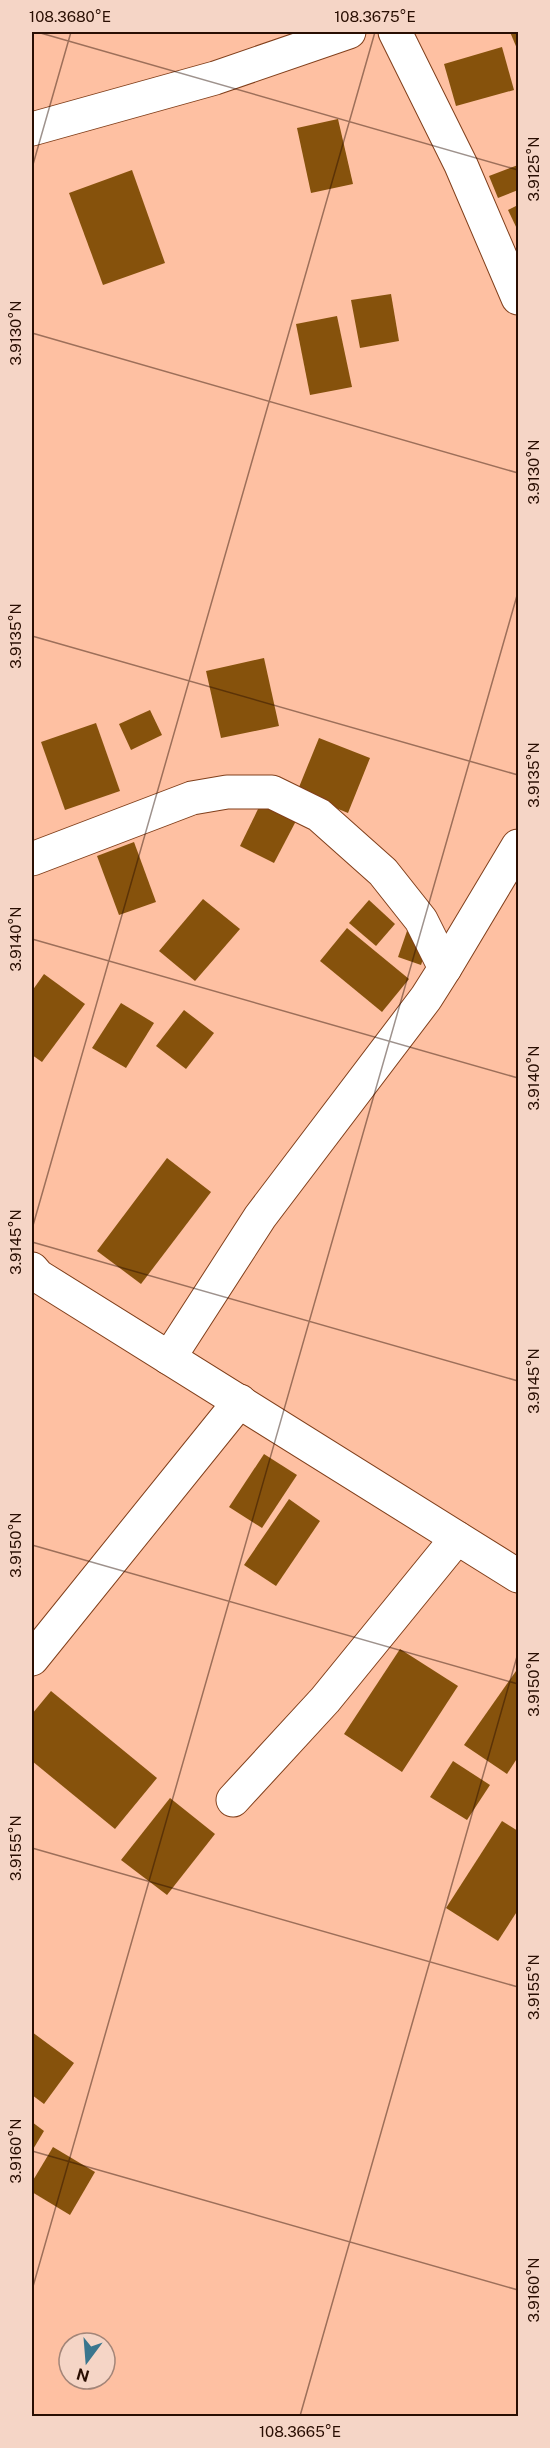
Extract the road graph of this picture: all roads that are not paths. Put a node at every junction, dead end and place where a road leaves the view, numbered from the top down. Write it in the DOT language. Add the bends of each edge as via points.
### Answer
graph roads {
  1 [pos="348,32"];
  2 [pos="395,32"];
  3 [pos="32,129"];
  4 [pos="519,298"];
  5 [pos="519,846"];
  6 [pos="32,859"];
  7 [pos="445,968"];
  8 [pos="32,1269"];
  9 [pos="169,1358"];
  10 [pos="240,1401"];
  11 [pos="457,1538"];
  12 [pos="519,1576"];
  13 [pos="32,1659"];
  14 [pos="233,1800"];
  1 -- 3 [label="street" via="215,78"];
  2 -- 4 [label="street" via="461,165"];
  5 -- 7 [label="street"];
  6 -- 7 [label="street" via="192,798 228,792 272,792 319,815 383,872 421,920"];
  7 -- 9 [label="street" via="260,1217"];
  8 -- 9 [label="street"];
  9 -- 10 [label="street"];
  10 -- 11 [label="street"];
  10 -- 13 [label="street"];
  11 -- 12 [label="street"];
  11 -- 14 [label="street" via="325,1700"];
}
